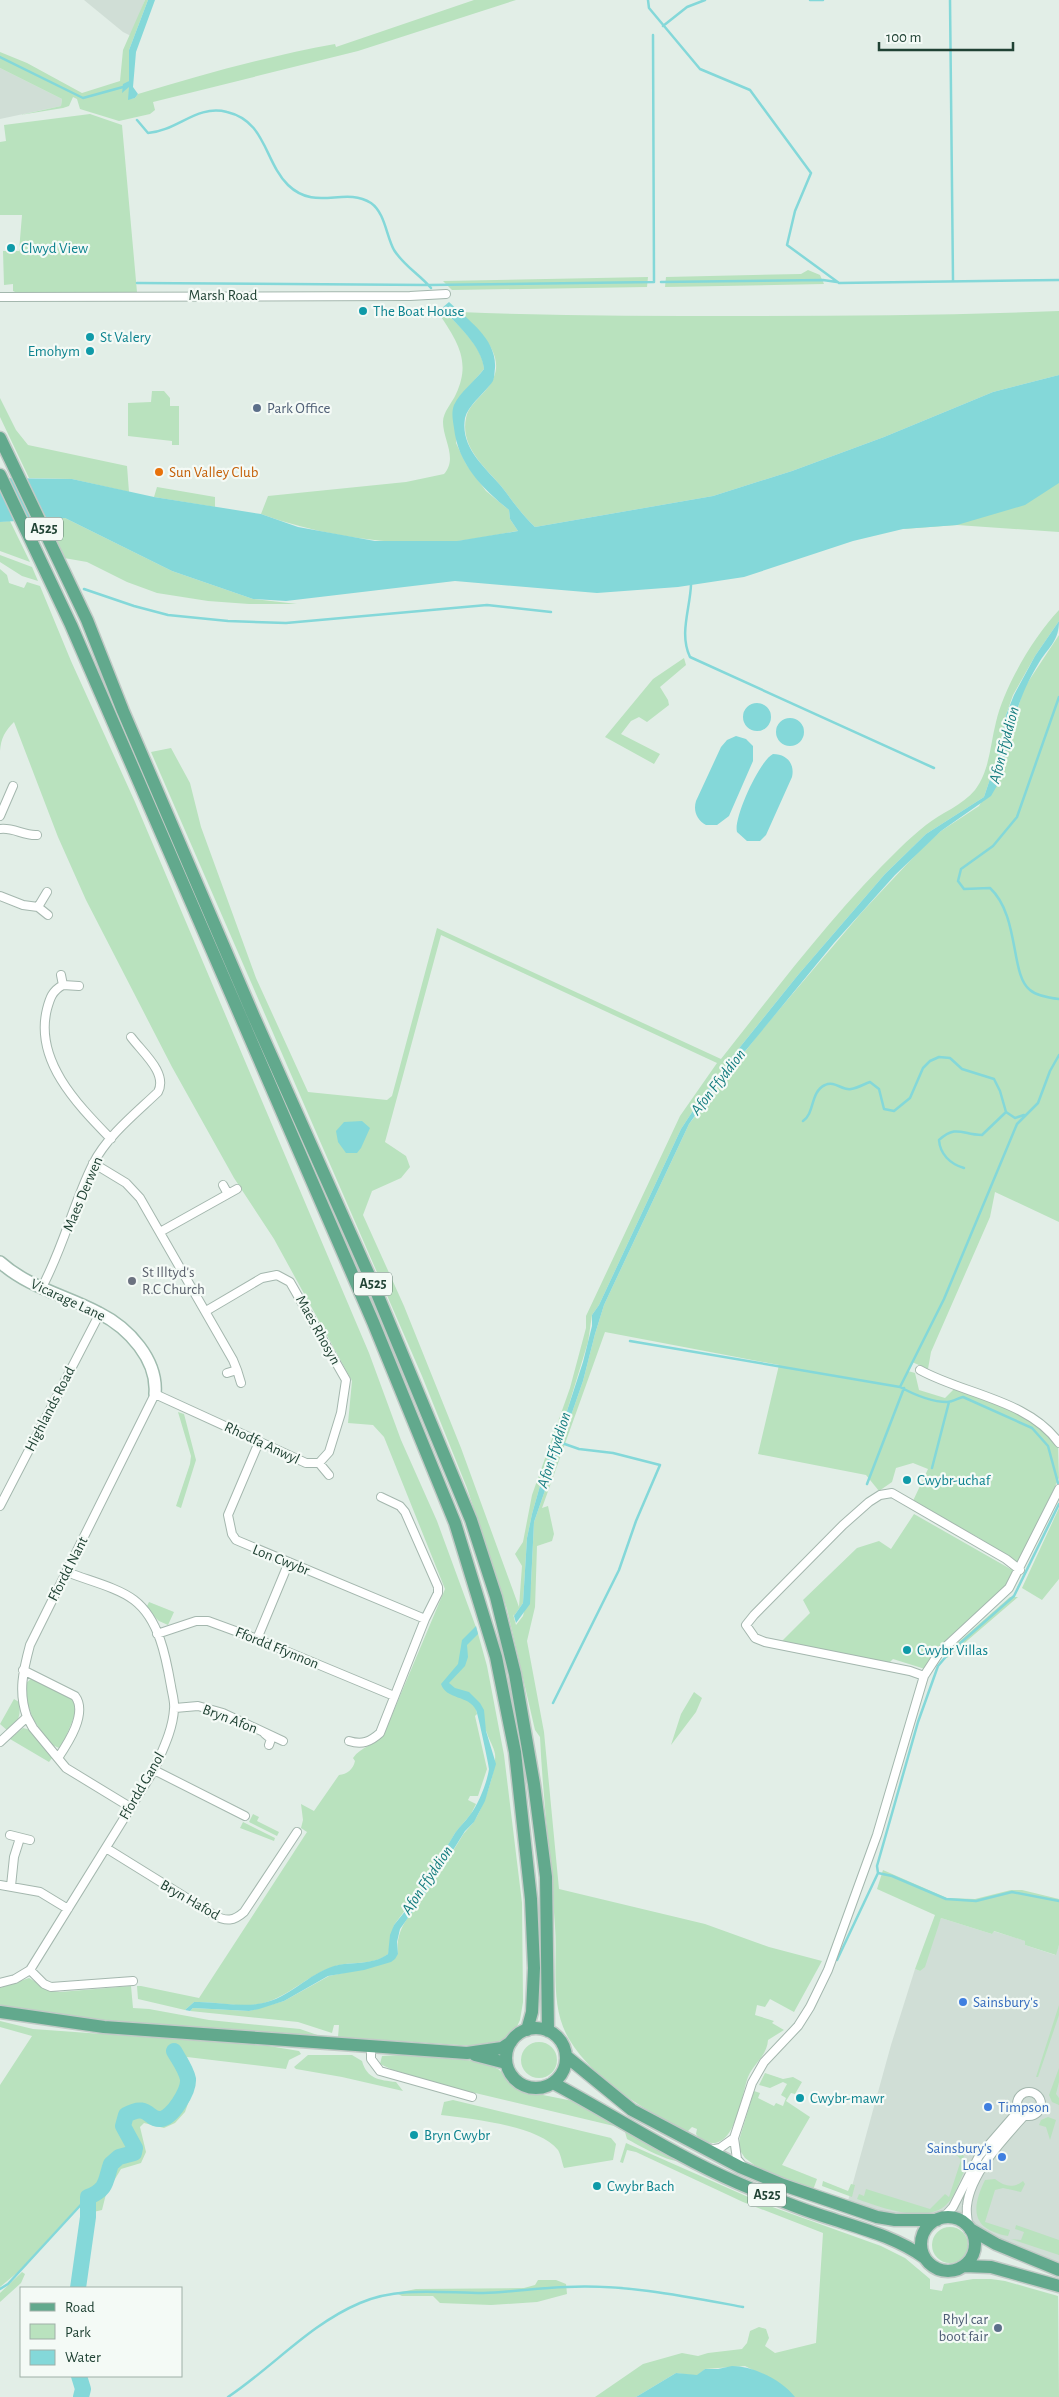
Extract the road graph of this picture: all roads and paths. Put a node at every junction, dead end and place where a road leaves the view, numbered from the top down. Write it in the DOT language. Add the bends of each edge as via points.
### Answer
graph roads {
  1 [pos="446,294"];
  2 [pos="0,297"];
  3 [pos="0,438"];
  4 [pos="0,475"];
  5 [pos="13,786"];
  6 [pos="0,816"];
  7 [pos="0,829"];
  8 [pos="37,835"];
  9 [pos="46,892"];
  10 [pos="0,896"];
  11 [pos="38,907"];
  12 [pos="48,915"];
  13 [pos="61,975"];
  14 [pos="63,985"];
  15 [pos="78,986"];
  16 [pos="131,1037"];
  17 [pos="111,1139"];
  18 [pos="93,1163"];
  19 [pos="223,1185"];
  20 [pos="237,1189"];
  21 [pos="228,1194"];
  22 [pos="160,1232"];
  23 [pos="0,1262"];
  24 [pos="42,1289"];
  25 [pos="206,1311"];
  26 [pos="100,1313"];
  27 [pos="238,1370"];
  28 [pos="920,1370"];
  29 [pos="227,1373"];
  30 [pos="241,1383"];
  31 [pos="156,1394"];
  32 [pos="341,1414"];
  33 [pos="259,1442"];
  34 [pos="1059,1443"];
  35 [pos="319,1462"];
  36 [pos="329,1474"];
  37 [pos="1059,1489"];
  38 [pos="381,1497"];
  39 [pos="0,1506"];
  40 [pos="290,1562"];
  41 [pos="1020,1570"];
  42 [pos="67,1572"];
  43 [pos="425,1619"];
  44 [pos="157,1634"];
  45 [pos="256,1639"];
  46 [pos="23,1670"];
  47 [pos="924,1676"];
  48 [pos="394,1696"];
  49 [pos="175,1708"];
  50 [pos="28,1717"];
  51 [pos="264,1732"];
  52 [pos="283,1740"];
  53 [pos="349,1741"];
  54 [pos="0,1742"];
  55 [pos="358,1744"];
  56 [pos="269,1745"];
  57 [pos="352,1752"];
  58 [pos="58,1758"];
  59 [pos="154,1770"];
  60 [pos="130,1807"];
  61 [pos="226,1807"];
  62 [pos="222,1816"];
  63 [pos="245,1816"];
  64 [pos="297,1832"];
  65 [pos="10,1835"];
  66 [pos="282,1836"];
  67 [pos="20,1838"];
  68 [pos="30,1840"];
  69 [pos="291,1841"];
  70 [pos="106,1848"];
  71 [pos="0,1885"];
  72 [pos="11,1886"];
  73 [pos="68,1909"];
  74 [pos="30,1970"];
  75 [pos="128,1972"];
  76 [pos="0,1984"];
  77 [pos="0,2012"];
  78 [pos="527,2030"];
  79 [pos="548,2031"];
  80 [pos="511,2042"];
  81 [pos="371,2047"];
  82 [pos="467,2053"];
  83 [pos="566,2056"];
  84 [pos="506,2063"];
  85 [pos="553,2083"];
  86 [pos="472,2097"];
  87 [pos="734,2138"];
  88 [pos="705,2150"];
  89 [pos="745,2169"];
  90 [pos="940,2219"];
  91 [pos="969,2227"];
  92 [pos="925,2258"];
  93 [pos="964,2266"];
  94 [pos="1059,2270"];
  95 [pos="1059,2286"];
  1 -- 2 [label="street, Marsh Road"];
  3 -- 79 [label="main road, A525" via="87,620 471,1520 496,1597 515,1674 534,1784 546,1877"];
  4 -- 78 [label="main road, A525" via="71,625 373,1322 456,1523 496,1657 515,1752 531,1899 534,1968 532,2012"];
  5 -- 6 [label="street"];
  7 -- 8 [label="street" via="18,831 25,836"];
  9 -- 11 [label="street"];
  10 -- 11 [label="street"];
  11 -- 12 [label="street"];
  13 -- 14 [label="street"];
  14 -- 15 [label="street"];
  14 -- 17 [label="street" via="50,996 46,1015 47,1049 74,1099"];
  16 -- 17 [label="street, Maes Derwen" via="154,1067 161,1085 158,1092"];
  17 -- 18 [label="street, Maes Derwen"];
  18 -- 22 [label="street" via="133,1190"];
  18 -- 24 [label="street, Maes Derwen"];
  19 -- 21 [label="street"];
  20 -- 21 [label="street"];
  21 -- 22 [label="street"];
  22 -- 25 [label="street"];
  23 -- 24 [label="street, Vicarage Lane" via="23,1280"];
  24 -- 26 [label="street, Vicarage Lane"];
  25 -- 27 [label="street"];
  25 -- 32 [label="street, Maes Rhosyn" via="262,1278 277,1276 290,1282 346,1380"];
  26 -- 31 [label="street, Vicarage Lane" via="139,1345 154,1374"];
  26 -- 39 [label="street, Highlands Road"];
  27 -- 29 [label="street"];
  27 -- 30 [label="street"];
  28 -- 34 [label="street" via="1024,1414 1050,1431"];
  31 -- 33 [label="street, Rhodfa Anwyl"];
  31 -- 42 [label="street, Ffordd Nant"];
  32 -- 35 [label="street, Rhodfa Anwyl" via="329,1452"];
  33 -- 35 [label="street, Rhodfa Anwyl" via="306,1463"];
  33 -- 40 [label="street, Lon Cwybr" via="236,1492 228,1515 229,1524 236,1540"];
  35 -- 36 [label="street"];
  37 -- 41 [label="street"];
  38 -- 43 [label="street" via="391,1498 405,1512 438,1587 436,1599"];
  40 -- 43 [label="street, Lon Cwybr"];
  40 -- 45 [label="street"];
  41 -- 47 [label="street" via="1009,1588 939,1653"];
  41 -- 47 [label="street" via="892,1493 880,1495 843,1525 746,1626 756,1638 765,1642"];
  42 -- 44 [label="street, Ffordd Ganol" via="133,1600"];
  42 -- 46 [label="street, Ffordd Nant" via="30,1645"];
  43 -- 48 [label="street"];
  44 -- 45 [label="street, Ffordd Ffynnon" via="208,1621"];
  44 -- 49 [label="street, Ffordd Ganol" via="166,1658"];
  45 -- 48 [label="street, Ffordd Ffynnon"];
  46 -- 50 [label="street, Ffordd Nant" via="21,1694"];
  46 -- 58 [label="street" via="79,1700 80,1713"];
  47 -- 87 [label="street" via="877,1835 828,1970 798,2026 764,2062 752,2083"];
  48 -- 55 [label="street" via="380,1733 374,1739"];
  49 -- 51 [label="street, Bryn Afon" via="198,1706 223,1713"];
  49 -- 59 [label="street, Ffordd Ganol" via="167,1741"];
  50 -- 54 [label="street"];
  50 -- 58 [label="street, Ffordd Nant"];
  51 -- 52 [label="street, Bryn Afon"];
  51 -- 56 [label="street" via="272,1739"];
  53 -- 55 [label="street"];
  55 -- 57 [label="street"];
  58 -- 60 [label="street, Ffordd Nant" via="75,1774"];
  59 -- 60 [label="street, Ffordd Ganol"];
  59 -- 61 [label="street"];
  60 -- 70 [label="street, Ffordd Ganol"];
  61 -- 62 [label="street"];
  61 -- 63 [label="street"];
  64 -- 69 [label="street, Bryn Hafod"];
  65 -- 67 [label="street"];
  66 -- 69 [label="street"];
  67 -- 68 [label="street"];
  67 -- 72 [label="street"];
  69 -- 70 [label="street, Bryn Hafod" via="244,1912 229,1920 222,1920"];
  70 -- 73 [label="street, Ffordd Ganol"];
  71 -- 72 [label="street"];
  72 -- 73 [label="street" via="40,1892"];
  73 -- 74 [label="street, Ffordd Ganol"];
  74 -- 75 [label="street" via="51,1987 129,1981"];
  74 -- 76 [label="street"];
  77 -- 81 [label="main road" via="104,2027"];
  78 -- 79 [label="main road"];
  78 -- 80 [label="main road"];
  79 -- 83 [label="main road" via="562,2043"];
  80 -- 82 [label="main road" via="502,2048"];
  80 -- 84 [label="main road"];
  81 -- 82 [label="main road"];
  81 -- 86 [label="street" via="371,2059 380,2071"];
  82 -- 84 [label="main road"];
  83 -- 85 [label="main road" via="565,2067"];
  83 -- 88 [label="main road, A525" via="632,2110"];
  84 -- 85 [label="main road" via="520,2084 544,2088"];
  85 -- 92 [label="main road, A525" via="713,2171 780,2200 894,2240"];
  87 -- 88 [label="street" via="720,2148"];
  87 -- 89 [label="street" via="737,2159"];
  88 -- 89 [label="main road, A525"];
  89 -- 90 [label="main road, A525" via="877,2217"];
  90 -- 91 [label="main road, A525" via="952,2217"];
  90 -- 91 [label="street" via="953,2207 979,2156 1022,2112 971,2191 967,2207"];
  90 -- 92 [label="main road" via="927,2228 922,2240"];
  91 -- 93 [label="main road" via="975,2242 974,2251"];
  91 -- 94 [label="main road, A525" via="1013,2252"];
  92 -- 93 [label="main road, A525" via="931,2265 946,2271"];
  93 -- 95 [label="main road, A525" via="990,2267"];
}
